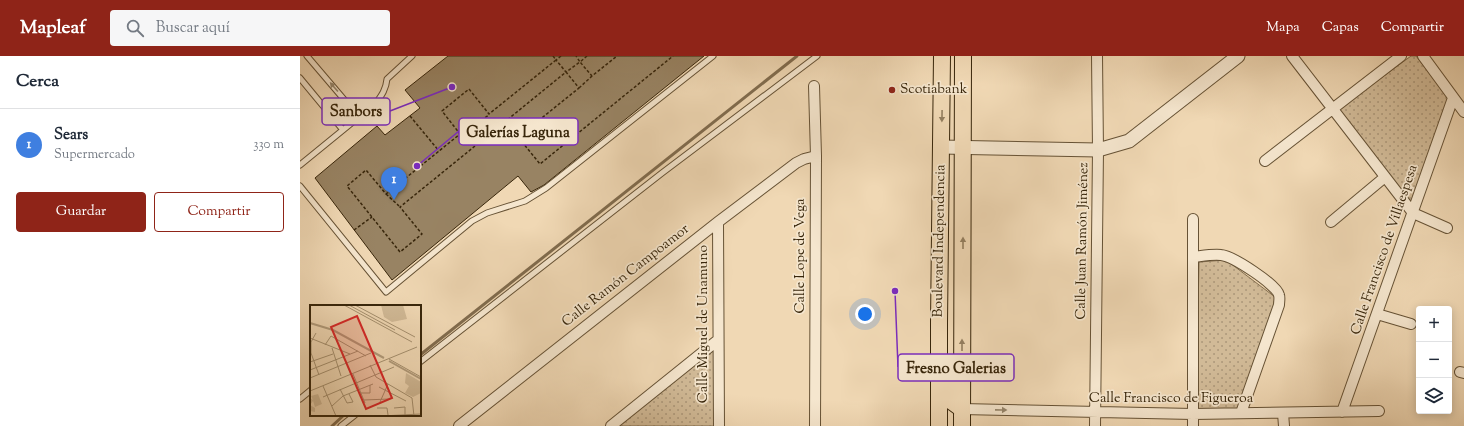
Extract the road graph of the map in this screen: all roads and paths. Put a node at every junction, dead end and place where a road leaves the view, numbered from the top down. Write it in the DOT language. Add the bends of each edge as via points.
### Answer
graph roads {
  1 [pos="307,56"];
  2 [pos="412,56"];
  3 [pos="553,56"];
  4 [pos="561,56"];
  5 [pos="576,56"];
  6 [pos="587,56"];
  7 [pos="617,56"];
  8 [pos="673,56"];
  9 [pos="713,56"];
  10 [pos="817,56"];
  11 [pos="942,56"];
  12 [pos="963,56"];
  13 [pos="1097,56"];
  14 [pos="1238,56"];
  15 [pos="1292,56"];
  16 [pos="1401,56"];
  17 [pos="1423,56"];
  18 [pos="556,60"];
  19 [pos="580,62"];
  20 [pos="566,72"];
  21 [pos="592,76"];
  22 [pos="300,78"];
  23 [pos="814,86"];
  24 [pos="579,88"];
  25 [pos="1453,98"];
  26 [pos="1332,108"];
  27 [pos="1464,112"];
  28 [pos="489,114"];
  29 [pos="410,116"];
  30 [pos="359,117"];
  31 [pos="343,130"];
  32 [pos="460,134"];
  33 [pos="941,147"];
  34 [pos="963,147"];
  35 [pos="1098,150"];
  36 [pos="438,151"];
  37 [pos="816,156"];
  38 [pos="1265,161"];
  39 [pos="300,165"];
  40 [pos="1385,177"];
  41 [pos="300,186"];
  42 [pos="386,194"];
  43 [pos="400,207"];
  44 [pos="1413,213"];
  45 [pos="372,217"];
  46 [pos="1193,219"];
  47 [pos="718,222"];
  48 [pos="1331,222"];
  49 [pos="1447,228"];
  50 [pos="354,230"];
  51 [pos="1193,256"];
  52 [pos="1377,314"];
  53 [pos="939,322"];
  54 [pos="1411,324"];
  55 [pos="718,340"];
  56 [pos="421,361"];
  57 [pos="310,391"];
  58 [pos="300,399"];
  59 [pos="962,409"];
  60 [pos="1379,410"];
  61 [pos="1096,412"];
  62 [pos="1342,412"];
  63 [pos="1241,413"];
  64 [pos="1283,413"];
  65 [pos="1193,414"];
  66 [pos="354,416"];
  67 [pos="943,423"];
  68 [pos="464,424"];
  69 [pos="342,426"];
  70 [pos="611,426"];
  71 [pos="719,426"];
  72 [pos="815,426"];
  73 [pos="962,426"];
  74 [pos="1095,426"];
  75 [pos="1193,426"];
  76 [pos="1284,426"];
  30 -- 1 [label="lane, one-way"];
  2 -- 30 [label="lane" via="387,79 383,94"];
  3 -- 18 [label="path"];
  4 -- 18 [label="path"];
  5 -- 19 [label="path"];
  6 -- 19 [label="path"];
  7 -- 21 [label="path"];
  8 -- 24 [label="path" via="540,164 518,137"];
  9 -- 41 [label="lane" via="546,188 525,201 472,220 386,292"];
  10 -- 56 [label="lane"];
  11 -- 33 [label="main road, Boulevard Independencia, one-way"];
  12 -- 34 [label="main road, Boulevard Independencia"];
  13 -- 35 [label="street, Calle Juan Ramón Jiménez"];
  14 -- 35 [label="street" via="1128,141"];
  15 -- 26 [label="street"];
  16 -- 26 [label="street"];
  17 -- 25 [label="street"];
  18 -- 20 [label="path"];
  18 -- 28 [label="path"];
  19 -- 20 [label="path"];
  19 -- 21 [label="path"];
  20 -- 24 [label="path"];
  20 -- 43 [label="path"];
  21 -- 24 [label="path"];
  22 -- 31 [label="lane"];
  23 -- 37 [label="street, Calle Lope de Vega"];
  25 -- 27 [label="street"];
  25 -- 44 [label="street, Calle Francisco de Villaespesa"];
  26 -- 38 [label="street"];
  26 -- 40 [label="street"];
  28 -- 32 [label="path"];
  28 -- 32 [label="path" via="469,89 442,111"];
  29 -- 36 [label="path"];
  30 -- 31 [label="lane"];
  31 -- 39 [label="lane"];
  32 -- 36 [label="path"];
  33 -- 34 [label="street"];
  33 -- 53 [label="main road, Boulevard Independencia"];
  34 -- 35 [label="street"];
  59 -- 34 [label="main road, Boulevard Independencia, one-way"];
  35 -- 61 [label="street, Calle Juan Ramón Jiménez"];
  36 -- 42 [label="path"];
  37 -- 47 [label="street, Calle Ramón Campoamor" via="796,163"];
  37 -- 72 [label="street, Calle Lope de Vega"];
  40 -- 44 [label="street"];
  40 -- 48 [label="street"];
  42 -- 43 [label="path"];
  42 -- 45 [label="path" via="366,170 347,186"];
  43 -- 45 [label="path" via="422,234 400,252"];
  44 -- 49 [label="street"];
  44 -- 52 [label="street, Calle Francisco de Villaespesa"];
  45 -- 50 [label="path"];
  46 -- 51 [label="street"];
  47 -- 55 [label="street, Calle Miguel de Unamuno"];
  47 -- 68 [label="street, Calle Ramón Campoamor"];
  51 -- 63 [label="street" via="1230,257 1273,286 1279,295 1279,305"];
  51 -- 65 [label="street"];
  52 -- 54 [label="street"];
  52 -- 62 [label="street, Calle Francisco de Villaespesa"];
  53 -- 59 [label="main road" via="947,355 951,401"];
  53 -- 67 [label="main road, Boulevard Independencia"];
  55 -- 70 [label="street"];
  55 -- 71 [label="street, Calle Miguel de Unamuno"];
  57 -- 58 [label="lane"];
  59 -- 61 [label="street, Calle Francisco de Figueroa, one-way"];
  59 -- 73 [label="main road, Boulevard Independencia"];
  60 -- 62 [label="street, Calle Francisco de Figueroa"];
  61 -- 65 [label="street, Calle Francisco de Figueroa"];
  61 -- 74 [label="street, Calle Juan Ramón Jiménez"];
  62 -- 64 [label="street, Calle Francisco de Figueroa"];
  63 -- 64 [label="street, Calle Francisco de Figueroa"];
  63 -- 65 [label="street, Calle Francisco de Figueroa"];
  64 -- 76 [label="street"];
  65 -- 75 [label="street"];
  66 -- 69 [label="lane"];
}
